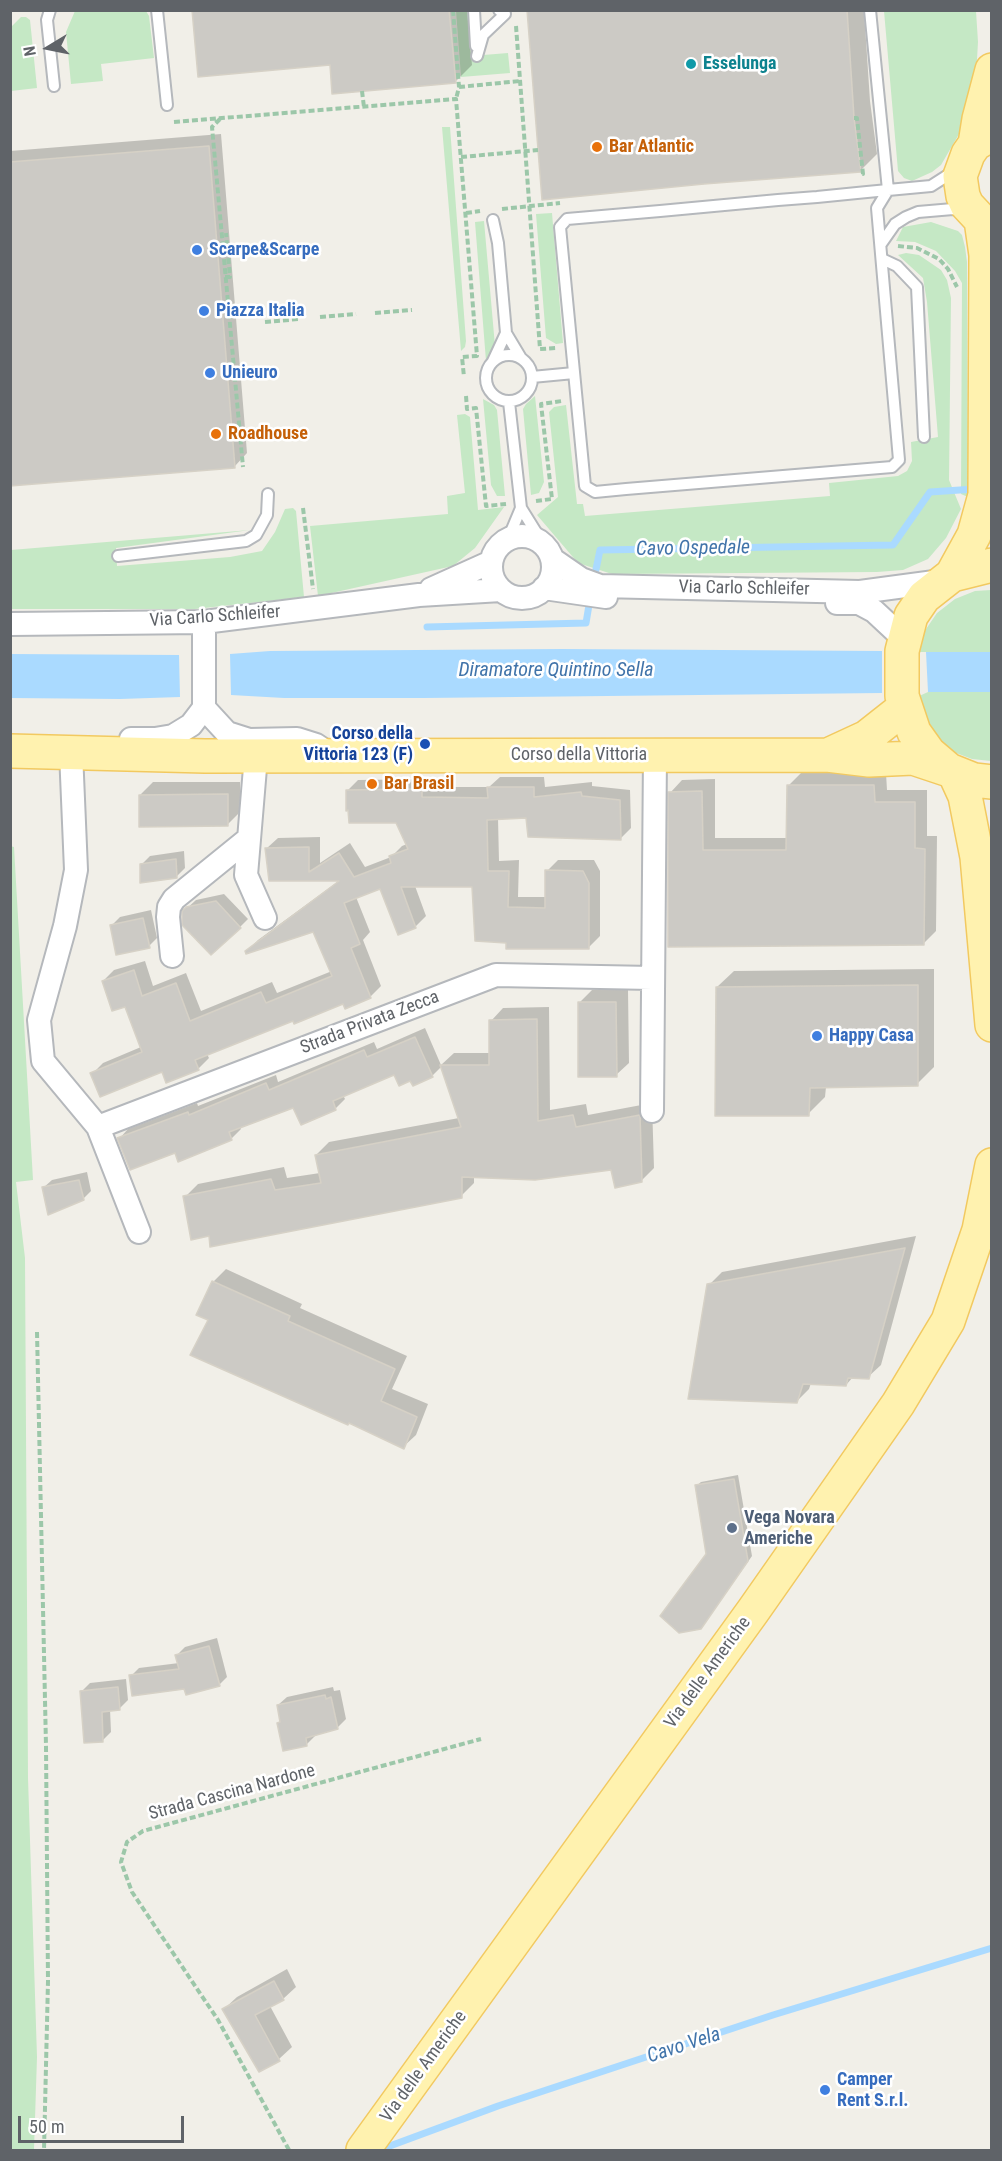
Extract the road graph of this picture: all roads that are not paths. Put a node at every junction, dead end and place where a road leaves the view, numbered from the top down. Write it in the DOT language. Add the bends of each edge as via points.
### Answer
graph roads {
  1 [pos="50,10"];
  2 [pos="157,10"];
  3 [pos="474,10"];
  4 [pos="870,10"];
  5 [pos="502,12"];
  6 [pos="992,70"];
  7 [pos="54,86"];
  8 [pos="167,105"];
  9 [pos="976,148"];
  10 [pos="888,190"];
  11 [pos="492,213"];
  12 [pos="982,220"];
  13 [pos="881,244"];
  14 [pos="882,259"];
  15 [pos="506,333"];
  16 [pos="520,358"];
  17 [pos="493,362"];
  18 [pos="574,373"];
  19 [pos="532,377"];
  20 [pos="509,402"];
  21 [pos="924,436"];
  22 [pos="268,495"];
  23 [pos="521,508"];
  24 [pos="508,539"];
  25 [pos="548,552"];
  26 [pos="118,556"];
  27 [pos="491,562"];
  28 [pos="992,565"];
  29 [pos="947,578"];
  30 [pos="544,588"];
  31 [pos="591,589"];
  32 [pos="501,590"];
  33 [pos="419,595"];
  34 [pos="10,624"];
  35 [pos="204,633"];
  36 [pos="903,645"];
  37 [pos="904,702"];
  38 [pos="204,708"];
  39 [pos="10,751"];
  40 [pos="79,753"];
  41 [pos="655,755"];
  42 [pos="827,755"];
  43 [pos="256,756"];
  44 [pos="331,756"];
  45 [pos="951,771"];
  46 [pos="992,782"];
  47 [pos="248,839"];
  48 [pos="265,918"];
  49 [pos="172,956"];
  50 [pos="652,978"];
  51 [pos="992,1025"];
  52 [pos="652,1111"];
  53 [pos="98,1127"];
  54 [pos="992,1165"];
  55 [pos="139,1232"];
  56 [pos="364,2150"];
  1 -- 7 [label="lane" via="47,20"];
  2 -- 8 [label="lane"];
  3 -- 5 [label="lane" via="477,56 483,35"];
  4 -- 10 [label="lane"];
  6 -- 9 [label="main road" via="979,118"];
  9 -- 10 [label="lane" via="931,186"];
  9 -- 12 [label="main road" via="960,176 963,196"];
  10 -- 13 [label="lane" via="878,208"];
  10 -- 18 [label="lane" via="567,219 560,227"];
  11 -- 15 [label="lane"];
  12 -- 13 [label="lane" via="954,209 918,212 895,224"];
  12 -- 29 [label="main road" via="986,255 985,487 974,535"];
  13 -- 14 [label="lane"];
  14 -- 18 [label="lane" via="899,460 892,467 595,492 585,486"];
  14 -- 21 [label="lane" via="897,266 917,287"];
  15 -- 16 [label="lane"];
  15 -- 17 [label="lane"];
  16 -- 17 [label="lane" via="506,356"];
  16 -- 19 [label="lane" via="527,363"];
  17 -- 20 [label="lane" via="486,376 489,391"];
  18 -- 19 [label="lane"];
  19 -- 20 [label="lane" via="529,392"];
  20 -- 23 [label="lane"];
  22 -- 26 [label="lane" via="267,515 256,535 246,541"];
  23 -- 24 [label="lane"];
  23 -- 25 [label="lane"];
  24 -- 25 [label="street" via="537,539"];
  24 -- 27 [label="street"];
  25 -- 30 [label="street" via="552,575"];
  25 -- 31 [label="street"];
  27 -- 32 [label="street" via="491,572"];
  27 -- 33 [label="street"];
  28 -- 29 [label="main road"];
  29 -- 31 [label="street, Via Carlo Schleifer" via="860,592"];
  29 -- 36 [label="main road" via="924,597 911,616"];
  30 -- 31 [label="street, Via Carlo Schleifer"];
  30 -- 32 [label="street" via="528,597"];
  31 -- 36 [label="street, Via Carlo Schleifer" via="859,603 874,611"];
  32 -- 33 [label="street"];
  33 -- 35 [label="street, Via Carlo Schleifer"];
  34 -- 35 [label="street, Via Carlo Schleifer"];
  35 -- 38 [label="street"];
  36 -- 37 [label="main road"];
  37 -- 42 [label="main road, Corso della Vittoria" via="867,737"];
  37 -- 45 [label="main road" via="914,732 929,753"];
  38 -- 40 [label="street, Corso della Vittoria" via="191,724 173,736 120,739"];
  38 -- 44 [label="street, Corso della Vittoria" via="227,733 249,740 297,739 316,745"];
  39 -- 40 [label="main road, Corso della Vittoria"];
  40 -- 43 [label="main road, Corso della Vittoria"];
  40 -- 53 [label="street" via="76,870 39,1020 43,1061"];
  41 -- 42 [label="main road, Corso della Vittoria"];
  41 -- 44 [label="main road, Corso della Vittoria"];
  41 -- 50 [label="street"];
  42 -- 45 [label="main road, Corso della Vittoria" via="870,760 913,758"];
  43 -- 44 [label="main road, Corso della Vittoria"];
  43 -- 47 [label="street"];
  45 -- 46 [label="main road, Corso della Vittoria"];
  45 -- 51 [label="main road" via="965,796 977,856"];
  47 -- 48 [label="street" via="246,874"];
  47 -- 49 [label="street" via="174,898 168,917"];
  50 -- 52 [label="street"];
  50 -- 53 [label="street, Strada Privata Zecca" via="496,975"];
  53 -- 55 [label="street"];
  54 -- 56 [label="main road, Via delle Americhe" via="979,1230 948,1321 898,1404"];
}
